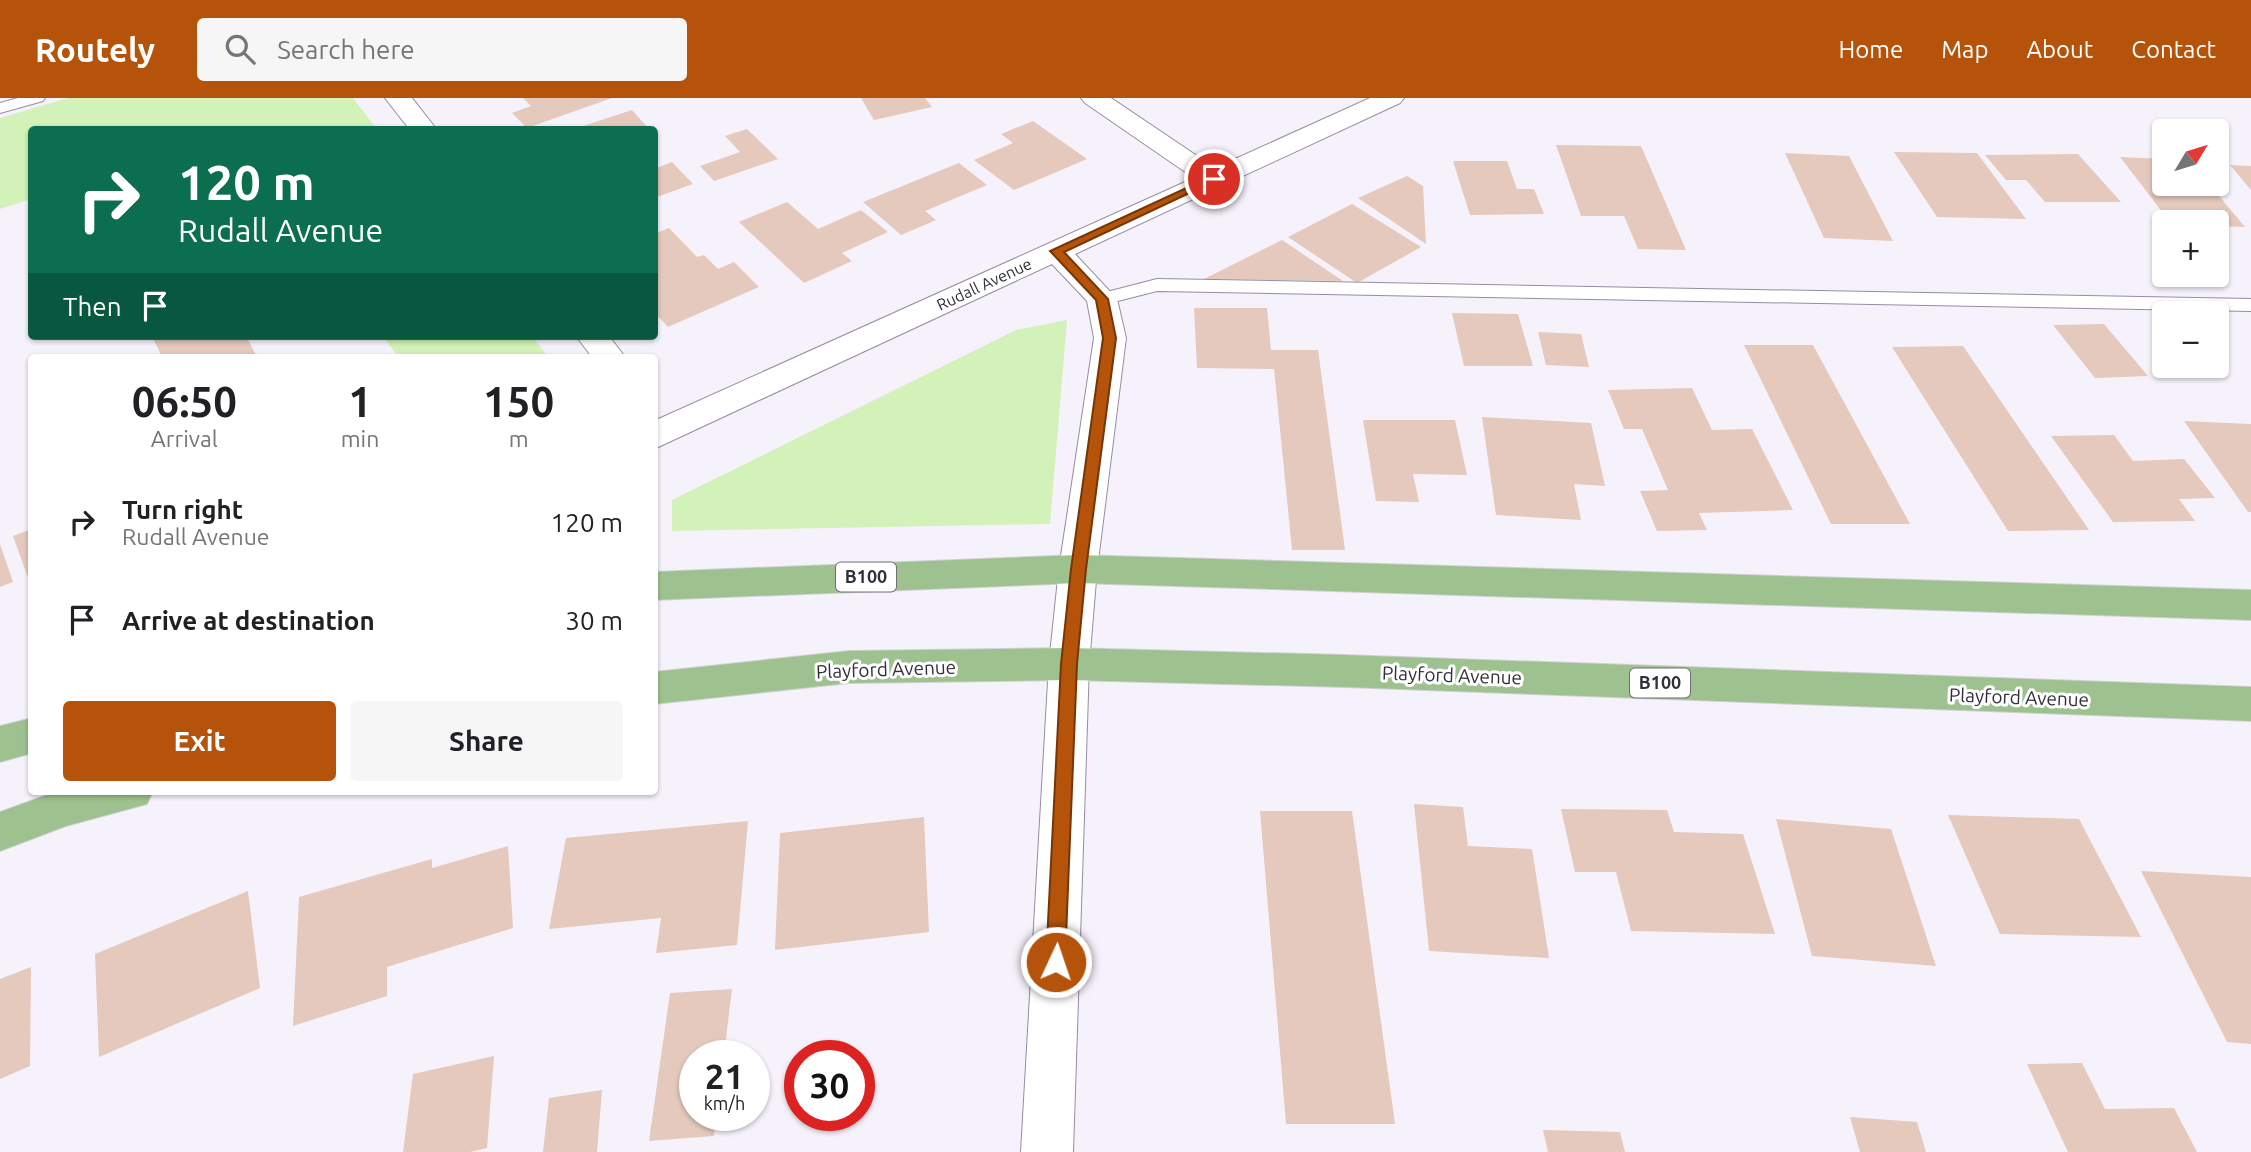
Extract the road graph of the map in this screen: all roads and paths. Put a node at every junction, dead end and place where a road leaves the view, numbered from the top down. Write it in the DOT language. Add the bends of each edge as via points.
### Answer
graph roads {
  1 [pos="37,98"];
  2 [pos="398,98"];
  3 [pos="1094,98"];
  4 [pos="1391,98"];
  5 [pos="16,101"];
  6 [pos="0,108"];
  7 [pos="421,126"];
  8 [pos="1214,179"];
  9 [pos="1056,251"];
  10 [pos="1102,299"];
  11 [pos="2251,305"];
  12 [pos="595,340"];
  13 [pos="607,354"];
  14 [pos="659,426"];
  15 [pos="1078,569"];
  16 [pos="658,586"];
  17 [pos="2251,606"];
  18 [pos="1069,664"];
  19 [pos="658,688"];
  20 [pos="2251,704"];
  21 [pos="28,736"];
  22 [pos="0,744"];
  23 [pos="116,795"];
  24 [pos="0,832"];
  25 [pos="1047,1152"];
  1 -- 5 [label="lane"];
  2 -- 7 [label="street"];
  3 -- 8 [label="street"];
  4 -- 8 [label="street, Rudall Avenue"];
  5 -- 6 [label="lane"];
  8 -- 9 [label="street, Rudall Avenue"];
  9 -- 10 [label="street"];
  9 -- 14 [label="street, Rudall Avenue"];
  10 -- 11 [label="lane" via="1157,285"];
  10 -- 15 [label="street" via="1110,338"];
  12 -- 13 [label="street"];
  15 -- 16 [label="highway, B100"];
  15 -- 17 [label="highway, B100"];
  15 -- 18 [label="street"];
  18 -- 19 [label="highway, Playford Avenue / B100" via="849,667"];
  18 -- 20 [label="highway, Playford Avenue / B100"];
  18 -- 25 [label="street"];
  21 -- 22 [label="highway"];
  23 -- 24 [label="highway" via="63,808"];
}
